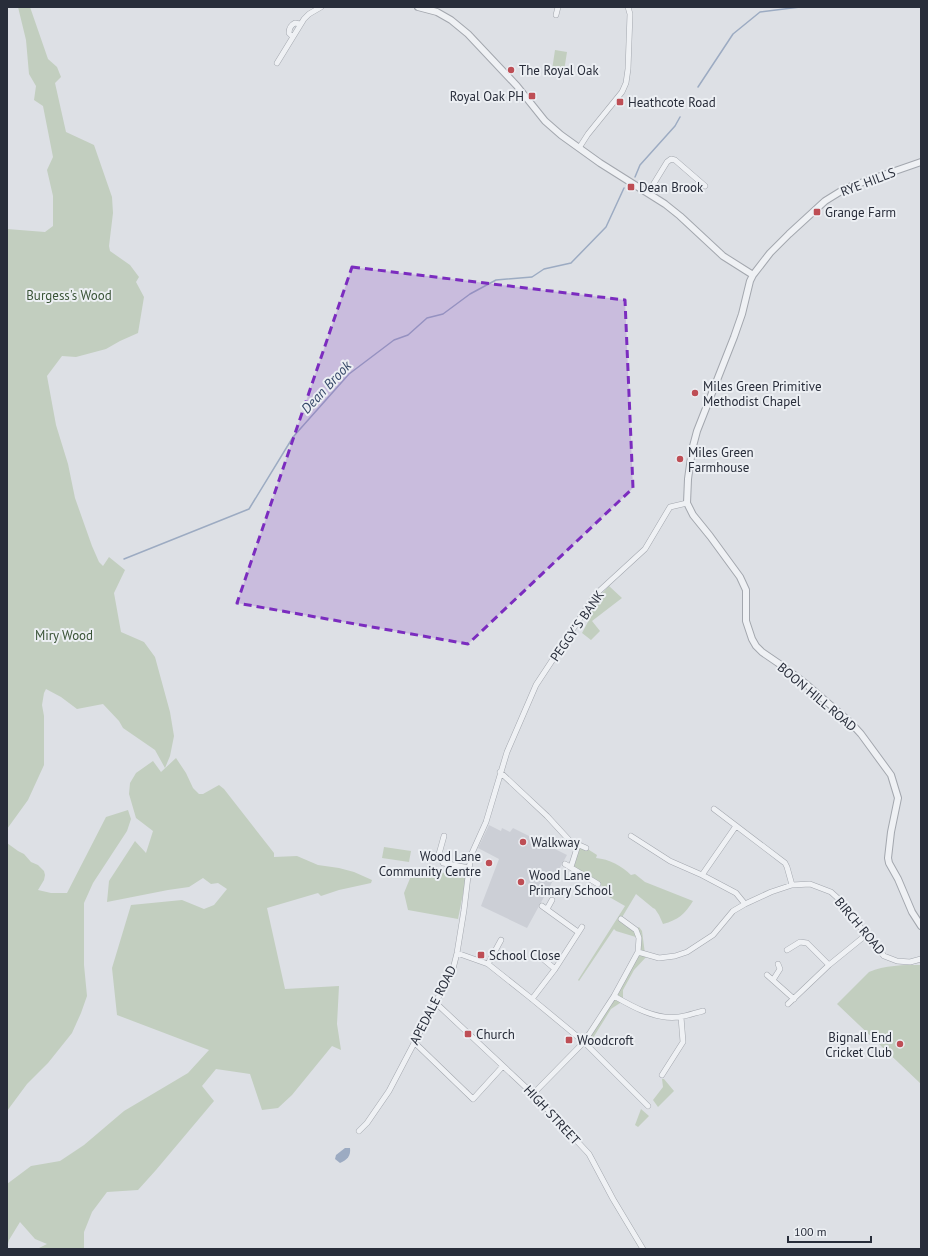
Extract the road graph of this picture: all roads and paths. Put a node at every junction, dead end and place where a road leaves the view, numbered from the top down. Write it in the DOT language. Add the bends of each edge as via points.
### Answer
graph roads {
  1 [pos="321,7"];
  2 [pos="418,7"];
  3 [pos="558,7"];
  4 [pos="628,7"];
  5 [pos="556,15"];
  6 [pos="277,63"];
  7 [pos="578,148"];
  8 [pos="921,162"];
  9 [pos="705,186"];
  10 [pos="648,193"];
  11 [pos="753,275"];
  12 [pos="686,503"];
  13 [pos="507,752"];
  14 [pos="500,772"];
  15 [pos="714,809"];
  16 [pos="736,826"];
  17 [pos="444,836"];
  18 [pos="631,836"];
  19 [pos="578,845"];
  20 [pos="586,848"];
  21 [pos="565,864"];
  22 [pos="571,867"];
  23 [pos="469,868"];
  24 [pos="702,875"];
  25 [pos="598,884"];
  26 [pos="792,886"];
  27 [pos="552,900"];
  28 [pos="745,904"];
  29 [pos="621,919"];
  30 [pos="582,926"];
  31 [pos="921,926"];
  32 [pos="578,932"];
  33 [pos="866,935"];
  34 [pos="501,940"];
  35 [pos="787,948"];
  36 [pos="638,952"];
  37 [pos="457,953"];
  38 [pos="542,958"];
  39 [pos="921,959"];
  40 [pos="488,964"];
  41 [pos="778,964"];
  42 [pos="829,966"];
  43 [pos="555,969"];
  44 [pos="767,975"];
  45 [pos="773,980"];
  46 [pos="614,996"];
  47 [pos="532,999"];
  48 [pos="794,999"];
  49 [pos="437,1000"];
  50 [pos="788,1004"];
  51 [pos="696,1005"];
  52 [pos="703,1011"];
  53 [pos="696,1012"];
  54 [pos="681,1017"];
  55 [pos="414,1042"];
  56 [pos="584,1042"];
  57 [pos="503,1066"];
  58 [pos="662,1075"];
  59 [pos="533,1094"];
  60 [pos="648,1106"];
  61 [pos="359,1131"];
  62 [pos="643,1249"];
  1 -- 6 [label="street" via="309,14 300,24"];
  2 -- 7 [label="street" via="442,14 468,34 545,121"];
  3 -- 5 [label="street"];
  4 -- 7 [label="street" via="630,14 626,83 622,92"];
  7 -- 10 [label="street"];
  8 -- 11 [label="street, RYE HILLS" via="846,188 825,201 782,240"];
  9 -- 10 [label="street" via="671,159"];
  10 -- 11 [label="street" via="680,216 723,256"];
  11 -- 12 [label="street" via="734,337 697,431 691,457"];
  12 -- 13 [label="street, PEGGY'S BANK" via="670,507 645,549 596,594 536,685"];
  12 -- 31 [label="street, BOON HILL ROAD" via="740,577 746,596 746,621 756,646 850,722 891,775 898,798 888,858"];
  13 -- 14 [label="street, APEDALE ROAD"];
  14 -- 19 [label="street" via="570,841"];
  14 -- 23 [label="street, APEDALE ROAD" via="486,822 472,853"];
  15 -- 16 [label="street"];
  16 -- 24 [label="street"];
  16 -- 26 [label="street" via="785,863"];
  17 -- 23 [label="street" via="439,854 443,863"];
  18 -- 24 [label="street" via="670,861"];
  19 -- 20 [label="street"];
  19 -- 22 [label="street"];
  21 -- 22 [label="street"];
  22 -- 25 [label="street"];
  23 -- 37 [label="street, APEDALE ROAD"];
  24 -- 28 [label="street" via="736,893"];
  26 -- 28 [label="street, BIRCH ROAD"];
  26 -- 33 [label="street, BIRCH ROAD" via="810,884 831,892 842,902"];
  27 -- 32 [label="street" via="544,907"];
  28 -- 36 [label="street, BIRCH ROAD" via="733,911 713,935 687,952 659,958"];
  29 -- 36 [label="street" via="636,930 639,938"];
  30 -- 32 [label="street"];
  32 -- 43 [label="street"];
  33 -- 39 [label="street, BIRCH ROAD" via="884,956 897,961 910,962"];
  33 -- 42 [label="street"];
  34 -- 40 [label="street"];
  35 -- 42 [label="street" via="800,942 808,943"];
  36 -- 46 [label="street"];
  37 -- 40 [label="street"];
  37 -- 49 [label="street, APEDALE ROAD" via="453,969"];
  38 -- 43 [label="street"];
  40 -- 47 [label="street"];
  41 -- 45 [label="street" via="780,969"];
  42 -- 48 [label="street"];
  43 -- 47 [label="street"];
  44 -- 45 [label="street"];
  45 -- 48 [label="street"];
  46 -- 54 [label="street" via="634,1008 656,1016"];
  46 -- 56 [label="street"];
  47 -- 56 [label="street"];
  48 -- 50 [label="street"];
  49 -- 55 [label="street, APEDALE ROAD"];
  49 -- 57 [label="street, HIGH STREET" via="438,1005"];
  51 -- 53 [label="street"];
  52 -- 53 [label="street"];
  53 -- 54 [label="street"];
  54 -- 58 [label="street" via="683,1042"];
  55 -- 57 [label="street" via="473,1099"];
  55 -- 61 [label="street, APEDALE ROAD" via="389,1091"];
  56 -- 59 [label="street"];
  56 -- 60 [label="street"];
  57 -- 59 [label="street, HIGH STREET"];
  59 -- 62 [label="street, HIGH STREET" via="589,1154"];
}
